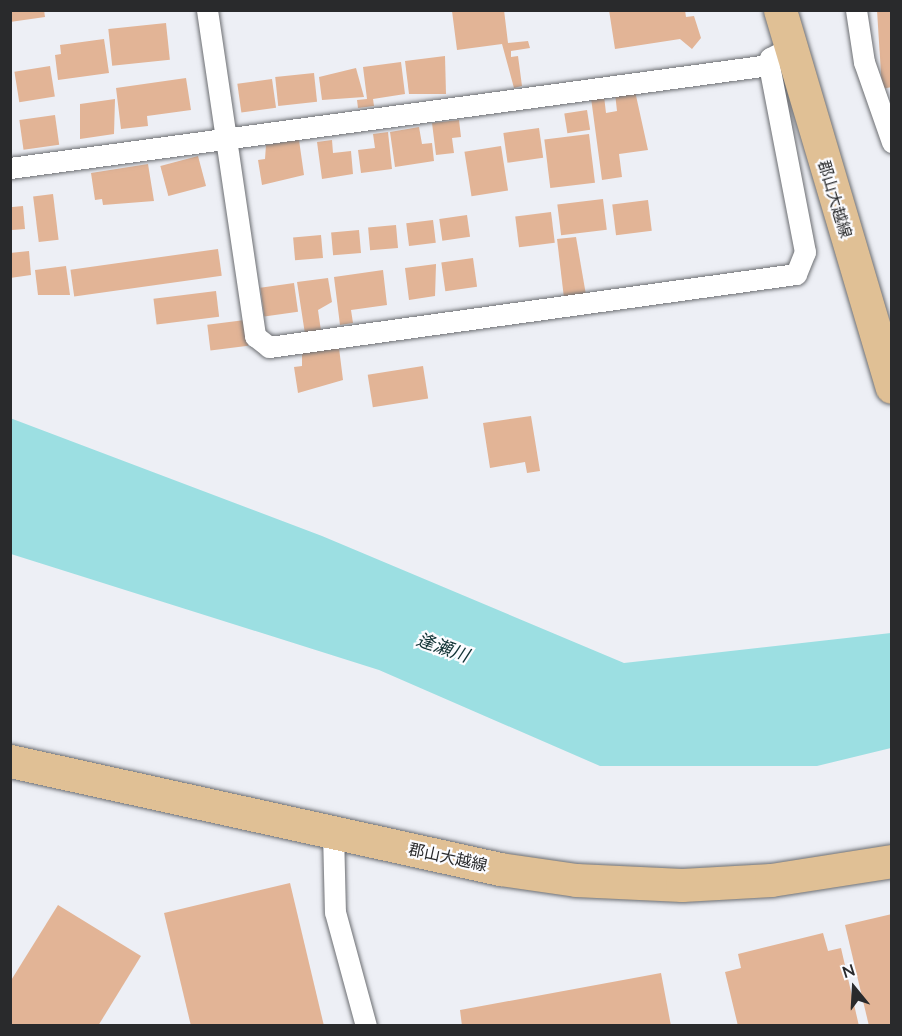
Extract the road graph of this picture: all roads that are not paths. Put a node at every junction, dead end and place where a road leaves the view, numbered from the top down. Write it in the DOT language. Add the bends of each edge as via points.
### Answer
graph roads {
  1 [pos="207,10"];
  2 [pos="780,10"];
  3 [pos="856,10"];
  4 [pos="779,56"];
  5 [pos="224,138"];
  6 [pos="891,142"];
  7 [pos="10,168"];
  8 [pos="891,387"];
  9 [pos="10,761"];
  10 [pos="333,832"];
  11 [pos="891,861"];
  12 [pos="366,1026"];
  1 -- 5 [label="street"];
  2 -- 4 [label="main road, 郡山大越線"];
  3 -- 6 [label="street" via="864,62"];
  4 -- 5 [label="street"];
  4 -- 5 [label="street" via="805,252 796,274 269,347 255,336"];
  4 -- 8 [label="main road, 郡山大越線"];
  5 -- 7 [label="street"];
  9 -- 10 [label="main road, 郡山大越線"];
  10 -- 11 [label="main road, 郡山大越線" via="576,880 682,885 771,880"];
  10 -- 12 [label="street" via="335,912"];
}
